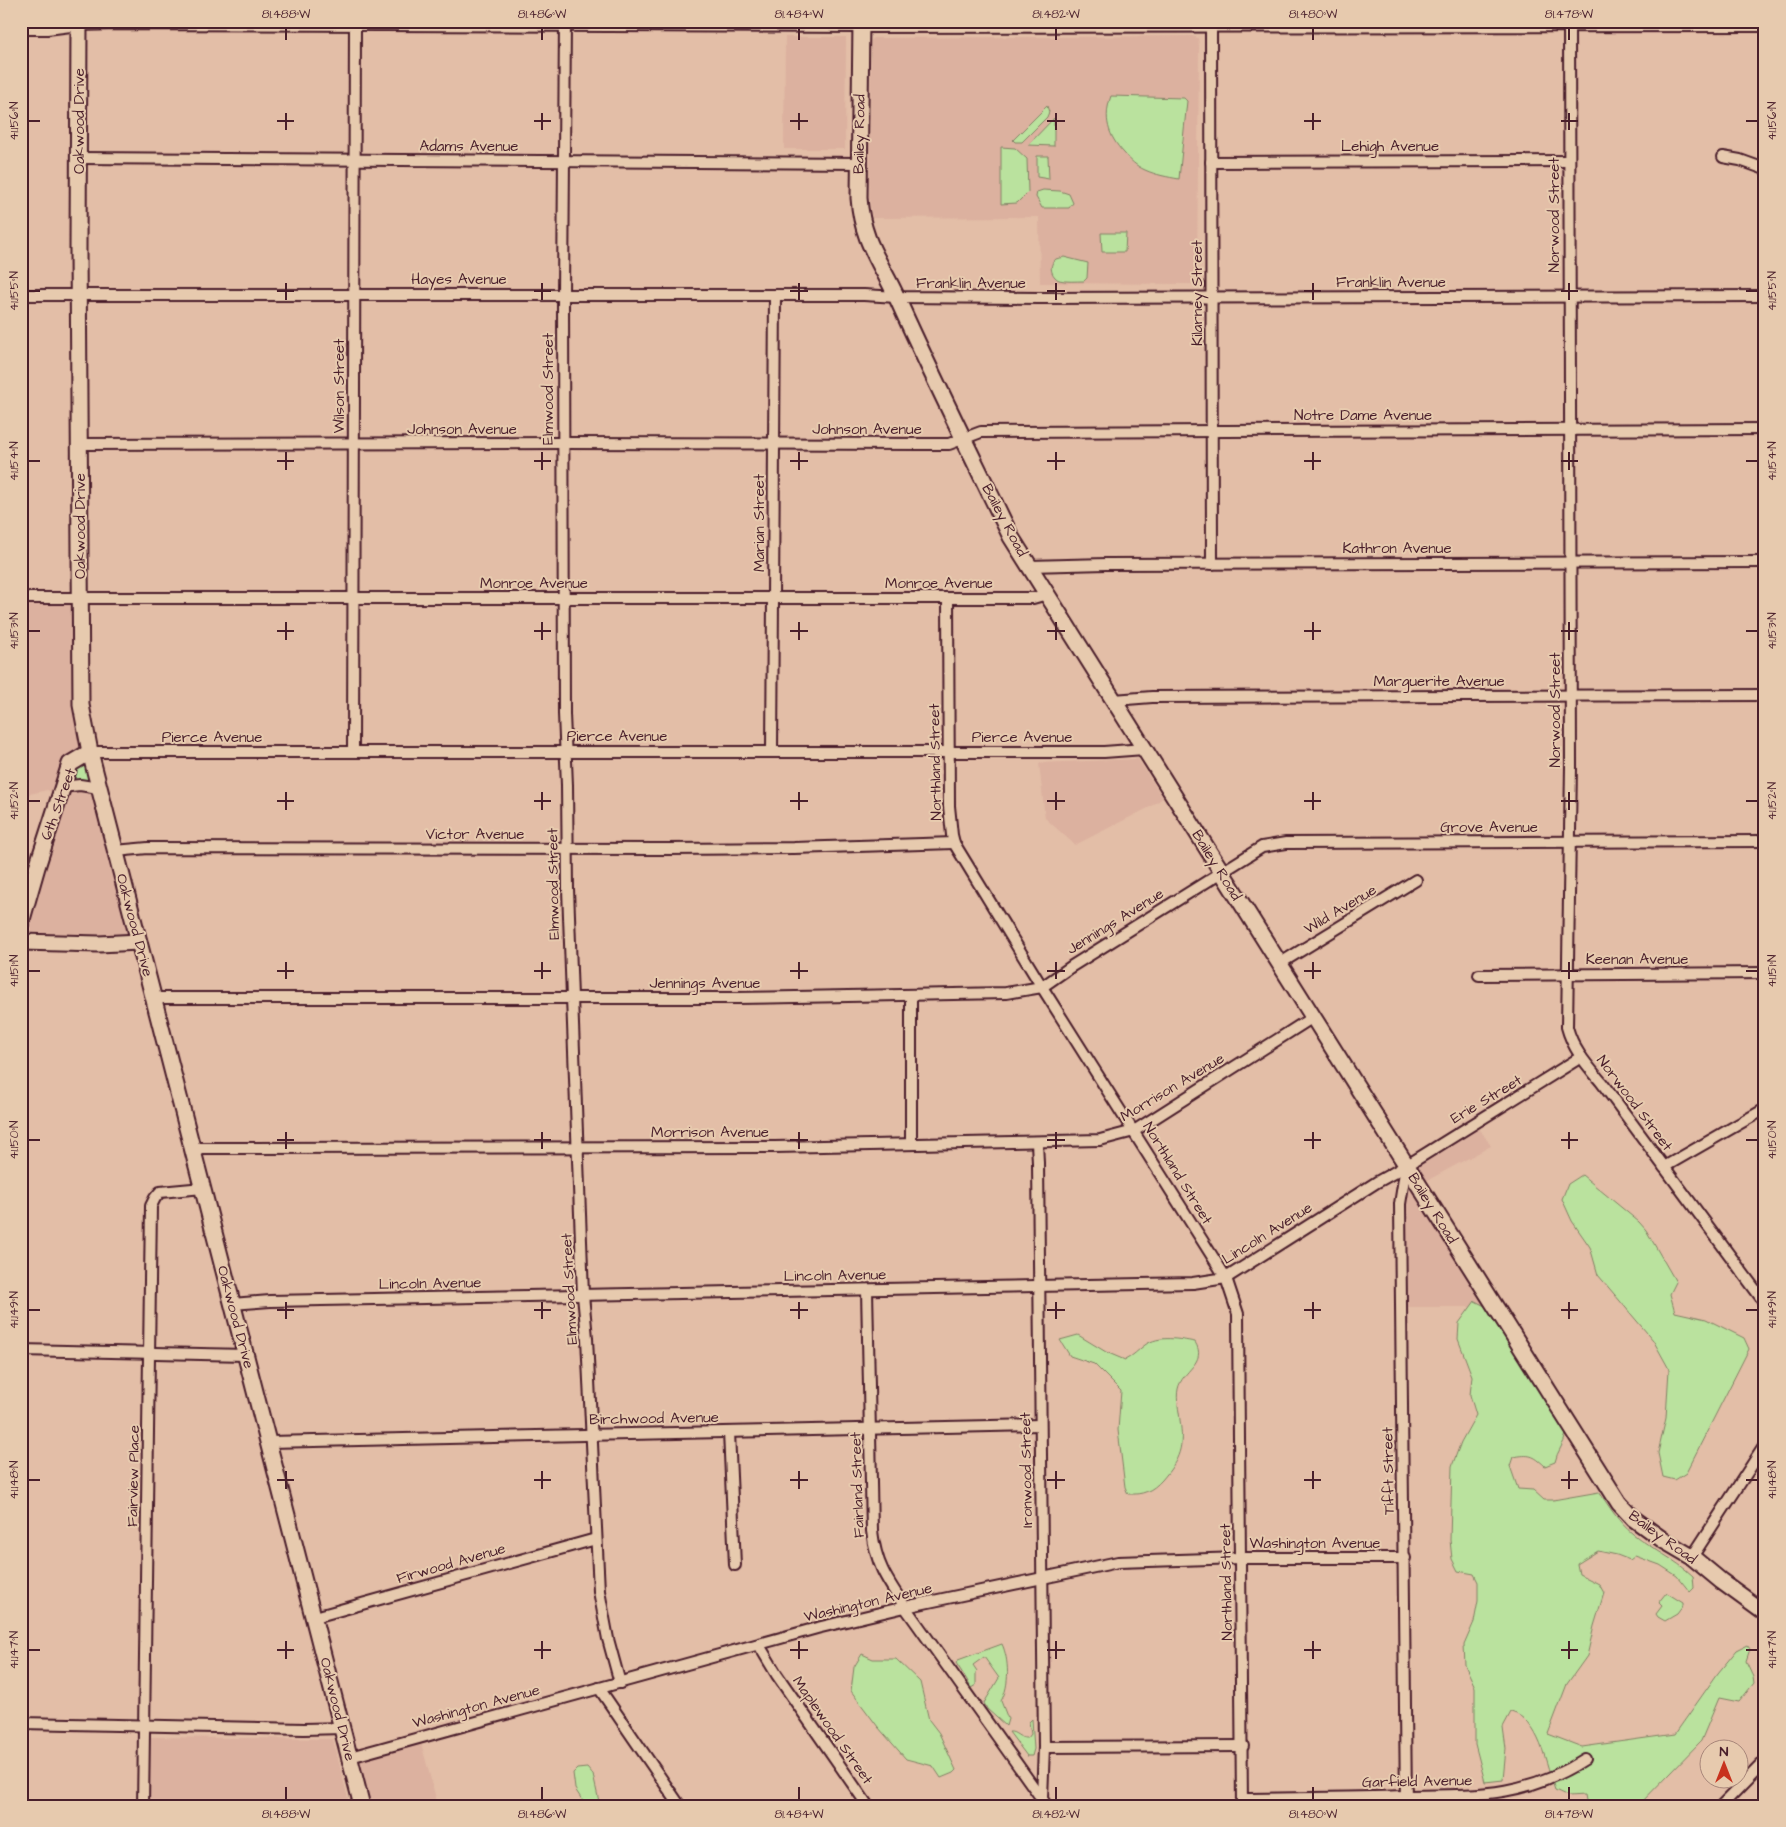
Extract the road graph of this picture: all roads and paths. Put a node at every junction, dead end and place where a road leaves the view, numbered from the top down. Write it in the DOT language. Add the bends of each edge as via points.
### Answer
graph roads {
  1 [pos="79,23"];
  2 [pos="355,23"];
  3 [pos="565,24"];
  4 [pos="861,24"];
  5 [pos="1211,24"];
  6 [pos="1569,24"];
  7 [pos="1765,26"];
  8 [pos="21,29"];
  9 [pos="1723,157"];
  10 [pos="79,158"];
  11 [pos="356,161"];
  12 [pos="564,161"];
  13 [pos="1569,161"];
  14 [pos="1211,162"];
  15 [pos="859,163"];
  16 [pos="1765,169"];
  17 [pos="79,294"];
  18 [pos="354,294"];
  19 [pos="21,295"];
  20 [pos="563,295"];
  21 [pos="775,295"];
  22 [pos="1570,296"];
  23 [pos="1765,296"];
  24 [pos="897,297"];
  25 [pos="1210,297"];
  26 [pos="1765,429"];
  27 [pos="1570,430"];
  28 [pos="1211,431"];
  29 [pos="963,438"];
  30 [pos="563,443"];
  31 [pos="80,444"];
  32 [pos="354,444"];
  33 [pos="773,444"];
  34 [pos="1765,562"];
  35 [pos="1570,563"];
  36 [pos="1212,564"];
  37 [pos="1029,566"];
  38 [pos="1047,594"];
  39 [pos="353,597"];
  40 [pos="21,598"];
  41 [pos="80,598"];
  42 [pos="563,598"];
  43 [pos="773,598"];
  44 [pos="948,598"];
  45 [pos="1570,696"];
  46 [pos="1765,696"];
  47 [pos="1114,700"];
  48 [pos="1144,749"];
  49 [pos="353,751"];
  50 [pos="566,751"];
  51 [pos="772,751"];
  52 [pos="90,752"];
  53 [pos="948,752"];
  54 [pos="62,787"];
  55 [pos="99,788"];
  56 [pos="1765,841"];
  57 [pos="1570,842"];
  58 [pos="954,843"];
  59 [pos="567,849"];
  60 [pos="115,851"];
  61 [pos="1222,872"];
  62 [pos="1416,880"];
  63 [pos="21,923"];
  64 [pos="21,942"];
  65 [pos="139,942"];
  66 [pos="1279,964"];
  67 [pos="1765,973"];
  68 [pos="1567,974"];
  69 [pos="1480,975"];
  70 [pos="1042,987"];
  71 [pos="911,995"];
  72 [pos="571,997"];
  73 [pos="154,998"];
  74 [pos="1313,1017"];
  75 [pos="1581,1057"];
  76 [pos="1765,1109"];
  77 [pos="1134,1131"];
  78 [pos="1037,1142"];
  79 [pos="911,1143"];
  80 [pos="577,1147"];
  81 [pos="192,1148"];
  82 [pos="1406,1166"];
  83 [pos="1664,1167"];
  84 [pos="203,1188"];
  85 [pos="1226,1278"];
  86 [pos="1039,1287"];
  87 [pos="867,1290"];
  88 [pos="583,1295"];
  89 [pos="1765,1303"];
  90 [pos="232,1304"];
  91 [pos="21,1350"];
  92 [pos="150,1352"];
  93 [pos="246,1355"];
  94 [pos="1040,1425"];
  95 [pos="870,1429"];
  96 [pos="728,1432"];
  97 [pos="592,1434"];
  98 [pos="269,1442"];
  99 [pos="1765,1445"];
  100 [pos="596,1539"];
  101 [pos="1692,1557"];
  102 [pos="1240,1558"];
  103 [pos="1405,1558"];
  104 [pos="735,1565"];
  105 [pos="1042,1578"];
  106 [pos="905,1607"];
  107 [pos="1765,1613"];
  108 [pos="315,1617"];
  109 [pos="758,1645"];
  110 [pos="620,1683"];
  111 [pos="599,1688"];
  112 [pos="21,1723"];
  113 [pos="145,1726"];
  114 [pos="343,1728"];
  115 [pos="1242,1746"];
  116 [pos="1044,1747"];
  117 [pos="350,1757"];
  118 [pos="1585,1759"];
  119 [pos="1765,1761"];
  120 [pos="1406,1801"];
  121 [pos="1044,1802"];
  122 [pos="1242,1802"];
  123 [pos="144,1806"];
  124 [pos="362,1806"];
  125 [pos="680,1806"];
  126 [pos="868,1806"];
  127 [pos="1721,1806"];
  1 -- 2 [label="street"];
  1 -- 8 [label="street" via="47,29"];
  1 -- 10 [label="street, Oakwood Drive"];
  2 -- 3 [label="street"];
  2 -- 11 [label="street, Wilson Street"];
  3 -- 4 [label="street"];
  3 -- 12 [label="street, Elmwood Street"];
  4 -- 5 [label="street"];
  4 -- 15 [label="street, Bailey Road"];
  5 -- 6 [label="street"];
  5 -- 14 [label="street, Kilarney Street"];
  6 -- 7 [label="street"];
  6 -- 13 [label="street, Norwood Street"];
  9 -- 16 [label="street"];
  10 -- 11 [label="street, Adams Avenue"];
  10 -- 17 [label="street, Oakwood Drive"];
  11 -- 12 [label="street, Adams Avenue"];
  11 -- 18 [label="street, Wilson Street"];
  12 -- 15 [label="street, Adams Avenue"];
  12 -- 20 [label="street, Elmwood Street"];
  13 -- 14 [label="street, Lehigh Avenue"];
  13 -- 22 [label="street, Norwood Street"];
  14 -- 25 [label="street, Kilarney Street"];
  15 -- 24 [label="street, Bailey Road" via="861,222"];
  17 -- 18 [label="street, Hayes Avenue"];
  17 -- 19 [label="street, Hayes Avenue"];
  17 -- 31 [label="street, Oakwood Drive"];
  18 -- 20 [label="street, Hayes Avenue"];
  18 -- 32 [label="street, Wilson Street"];
  20 -- 21 [label="street, Hayes Avenue"];
  20 -- 30 [label="street, Elmwood Street"];
  21 -- 24 [label="street, Hayes Avenue"];
  21 -- 33 [label="street, Marian Street"];
  22 -- 23 [label="street, Franklin Avenue"];
  22 -- 25 [label="street, Franklin Avenue"];
  22 -- 27 [label="street, Norwood Street"];
  24 -- 25 [label="street, Franklin Avenue"];
  24 -- 29 [label="street, Bailey Road"];
  25 -- 28 [label="street, Kilarney Street"];
  26 -- 27 [label="street, Notre Dame Avenue"];
  27 -- 28 [label="street, Notre Dame Avenue"];
  27 -- 35 [label="street, Norwood Street"];
  28 -- 29 [label="street, Notre Dame Avenue" via="981,432"];
  28 -- 36 [label="street, Kilarney Street"];
  29 -- 33 [label="street, Johnson Avenue" via="948,444"];
  29 -- 37 [label="street, Bailey Road" via="1011,537"];
  30 -- 32 [label="street, Johnson Avenue"];
  30 -- 33 [label="street, Johnson Avenue"];
  30 -- 42 [label="street, Elmwood Street"];
  31 -- 32 [label="street, Johnson Avenue"];
  31 -- 41 [label="street, Oakwood Drive"];
  32 -- 39 [label="street, Wilson Street"];
  33 -- 43 [label="street, Marian Street"];
  34 -- 35 [label="street, Kathron Avenue"];
  35 -- 36 [label="street, Kathron Avenue"];
  35 -- 45 [label="street, Norwood Street"];
  36 -- 37 [label="street, Kathron Avenue"];
  37 -- 38 [label="street, Bailey Road"];
  38 -- 44 [label="street, Monroe Avenue" via="1033,598"];
  38 -- 47 [label="street, Bailey Road"];
  39 -- 41 [label="street, Monroe Avenue"];
  39 -- 42 [label="street, Monroe Avenue"];
  39 -- 49 [label="street, Wilson Street"];
  40 -- 41 [label="street, Monroe Avenue"];
  41 -- 52 [label="street, Oakwood Drive" via="81,705"];
  42 -- 43 [label="street, Monroe Avenue"];
  42 -- 50 [label="street, Elmwood Street"];
  43 -- 44 [label="street, Monroe Avenue"];
  43 -- 51 [label="street, Marian Street"];
  44 -- 53 [label="street, Northland Street"];
  45 -- 46 [label="street, Marguerite Avenue"];
  45 -- 47 [label="street, Marguerite Avenue" via="1152,697"];
  45 -- 57 [label="street, Norwood Street"];
  47 -- 48 [label="street, Bailey Road"];
  48 -- 53 [label="street, Pierce Avenue"];
  48 -- 61 [label="street, Bailey Road"];
  49 -- 50 [label="street, Pierce Avenue"];
  49 -- 52 [label="street, Pierce Avenue"];
  50 -- 51 [label="street, Pierce Avenue"];
  50 -- 59 [label="street, Elmwood Street"];
  51 -- 53 [label="street, Pierce Avenue"];
  52 -- 54 [label="street, 6th Street" via="70,764"];
  52 -- 55 [label="street, Oakwood Drive"];
  53 -- 58 [label="street, Northland Street" via="949,806"];
  54 -- 55 [label="street"];
  54 -- 63 [label="street, 6th Street"];
  55 -- 60 [label="street, Oakwood Drive"];
  56 -- 57 [label="street, Grove Avenue"];
  57 -- 61 [label="street, Grove Avenue" via="1286,843 1262,847"];
  57 -- 68 [label="street, Norwood Street"];
  58 -- 59 [label="street, Victor Avenue" via="794,848"];
  58 -- 70 [label="street, Northland Street"];
  59 -- 60 [label="street, Victor Avenue" via="148,848"];
  59 -- 72 [label="street, Elmwood Street"];
  60 -- 65 [label="street, Oakwood Drive"];
  61 -- 66 [label="street, Bailey Road"];
  61 -- 70 [label="street, Jennings Avenue"];
  62 -- 66 [label="street, Wild Avenue"];
  64 -- 65 [label="street"];
  65 -- 73 [label="street, Oakwood Drive"];
  66 -- 74 [label="street, Bailey Road"];
  67 -- 68 [label="street, Keenan Avenue"];
  68 -- 69 [label="street, Keenan Avenue"];
  68 -- 75 [label="street, Norwood Street" via="1567,1027"];
  70 -- 71 [label="street, Jennings Avenue" via="1006,993"];
  70 -- 77 [label="street, Northland Street"];
  71 -- 72 [label="street, Jennings Avenue"];
  71 -- 79 [label="street"];
  72 -- 73 [label="street, Jennings Avenue"];
  72 -- 80 [label="street, Elmwood Street"];
  73 -- 81 [label="street, Oakwood Drive"];
  74 -- 77 [label="street, Morrison Avenue"];
  74 -- 82 [label="street, Bailey Road"];
  75 -- 82 [label="street, Erie Street"];
  75 -- 83 [label="street, Norwood Street"];
  76 -- 83 [label="street"];
  77 -- 78 [label="street, Morrison Avenue" via="1100,1140"];
  77 -- 85 [label="street, Northland Street"];
  78 -- 79 [label="street, Morrison Avenue"];
  78 -- 86 [label="street, Ironwood Street"];
  79 -- 80 [label="street, Morrison Avenue"];
  80 -- 81 [label="street, Morrison Avenue"];
  80 -- 88 [label="street, Elmwood Street"];
  81 -- 84 [label="street, Oakwood Drive"];
  82 -- 85 [label="street, Lincoln Avenue"];
  82 -- 101 [label="street, Bailey Road" via="1618,1503 1646,1528"];
  82 -- 103 [label="street, Tifft Street" via="1400,1204"];
  83 -- 89 [label="street, Norwood Street"];
  84 -- 90 [label="street, Oakwood Drive"];
  84 -- 92 [label="street, Fairview Place" via="160,1192 152,1206"];
  85 -- 86 [label="street, Lincoln Avenue" via="1193,1283"];
  85 -- 102 [label="street, Northland Street" via="1238,1314"];
  86 -- 87 [label="street, Lincoln Avenue"];
  86 -- 94 [label="street, Ironwood Street"];
  87 -- 88 [label="street, Lincoln Avenue"];
  87 -- 95 [label="street, Fairland Street"];
  88 -- 90 [label="street, Lincoln Avenue"];
  88 -- 97 [label="street, Elmwood Street"];
  90 -- 93 [label="street, Oakwood Drive"];
  91 -- 92 [label="street"];
  92 -- 93 [label="street"];
  92 -- 113 [label="street, Fairview Place"];
  93 -- 98 [label="street, Oakwood Drive"];
  94 -- 95 [label="street, Birchwood Avenue"];
  94 -- 105 [label="street, Ironwood Street"];
  95 -- 96 [label="street, Birchwood Avenue"];
  95 -- 106 [label="street, Fairland Street" via="874,1547 886,1579"];
  96 -- 97 [label="street, Birchwood Avenue"];
  96 -- 104 [label="street"];
  97 -- 98 [label="street, Birchwood Avenue"];
  97 -- 100 [label="street, Elmwood Street"];
  98 -- 108 [label="street, Oakwood Drive"];
  99 -- 101 [label="street"];
  100 -- 108 [label="street, Firwood Avenue"];
  100 -- 110 [label="street, Elmwood Street" via="601,1607"];
  101 -- 107 [label="street, Bailey Road"];
  102 -- 103 [label="street, Washington Avenue"];
  102 -- 105 [label="street, Washington Avenue" via="1134,1560"];
  102 -- 115 [label="street, Northland Street"];
  103 -- 120 [label="street, Tifft Street"];
  105 -- 106 [label="street, Washington Avenue"];
  105 -- 116 [label="street, Ironwood Street"];
  106 -- 109 [label="street, Washington Avenue"];
  106 -- 121 [label="street, Fairland Street"];
  108 -- 114 [label="street, Oakwood Drive"];
  109 -- 110 [label="street, Washington Avenue"];
  109 -- 126 [label="street, Maplewood Street"];
  110 -- 111 [label="street, Washington Avenue"];
  111 -- 117 [label="street, Washington Avenue"];
  111 -- 125 [label="street"];
  112 -- 113 [label="street"];
  113 -- 114 [label="street"];
  113 -- 123 [label="street, Fairview Place"];
  114 -- 117 [label="street, Oakwood Drive"];
  115 -- 116 [label="street"];
  115 -- 122 [label="street, Northland Street"];
  116 -- 121 [label="street, Ironwood Street"];
  117 -- 124 [label="street, Oakwood Drive"];
  118 -- 120 [label="street, Garfield Avenue" via="1532,1785 1504,1792"];
  119 -- 127 [label="street"];
  120 -- 122 [label="street, Garfield Avenue"];
}
